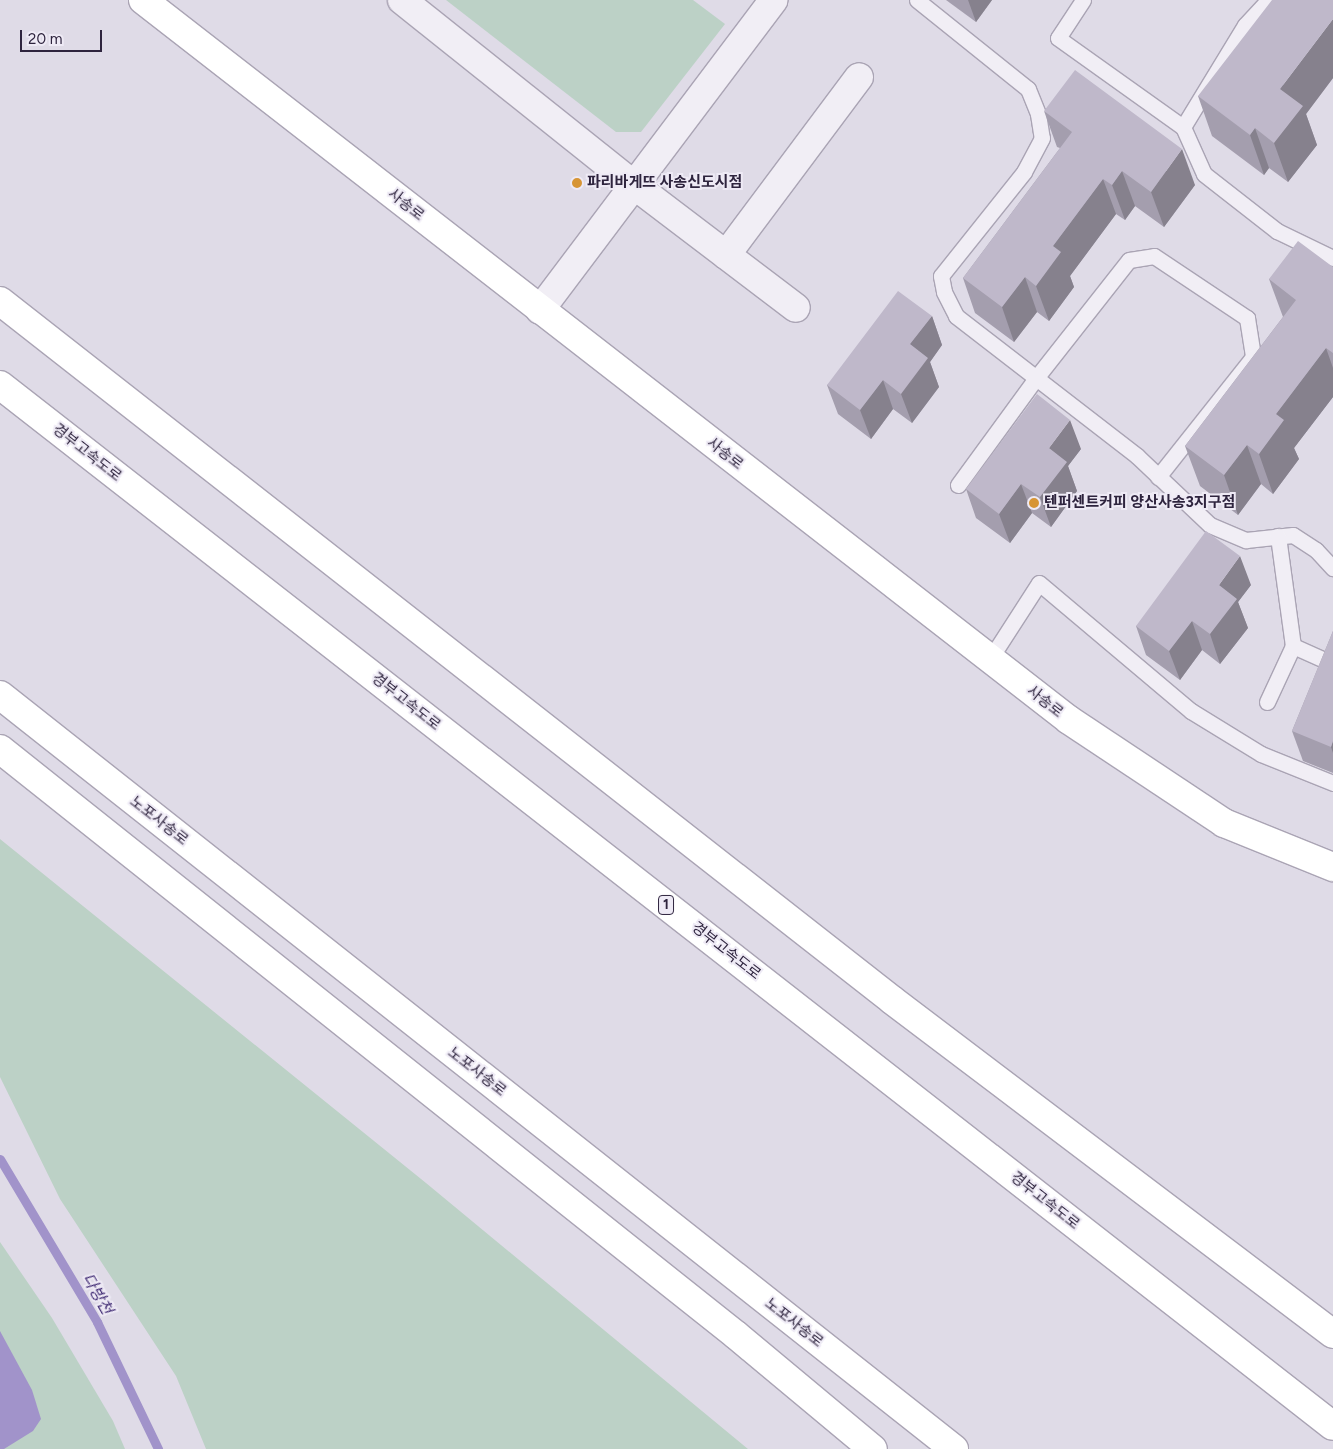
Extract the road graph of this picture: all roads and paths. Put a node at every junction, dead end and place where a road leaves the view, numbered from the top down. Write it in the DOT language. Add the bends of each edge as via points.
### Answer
graph roads {
  1 [pos="143,0"];
  2 [pos="402,0"];
  3 [pos="774,0"];
  4 [pos="916,0"];
  5 [pos="1083,0"];
  6 [pos="1268,0"];
  7 [pos="860,77"];
  8 [pos="1183,127"];
  9 [pos="634,185"];
  10 [pos="726,255"];
  11 [pos="1333,258"];
  12 [pos="0,301"];
  13 [pos="796,308"];
  14 [pos="540,310"];
  15 [pos="1036,378"];
  16 [pos="0,385"];
  17 [pos="1158,477"];
  18 [pos="958,485"];
  19 [pos="1278,536"];
  20 [pos="1333,568"];
  21 [pos="1293,646"];
  22 [pos="990,659"];
  23 [pos="1327,661"];
  24 [pos="0,695"];
  25 [pos="1267,702"];
  26 [pos="0,749"];
  27 [pos="1333,783"];
  28 [pos="1333,866"];
  29 [pos="1333,1334"];
  30 [pos="1333,1426"];
  31 [pos="873,1449"];
  32 [pos="954,1449"];
  1 -- 14 [label="main road, 사송로"];
  2 -- 9 [label="street"];
  3 -- 9 [label="street"];
  4 -- 15 [label="lane" via="1028,89 1038,114 1042,138 1024,172 941,276 944,292 956,316"];
  5 -- 8 [label="lane" via="1058,38"];
  6 -- 8 [label="lane" via="1245,25"];
  7 -- 10 [label="street"];
  8 -- 11 [label="lane" via="1204,174 1277,231"];
  9 -- 10 [label="street"];
  9 -- 14 [label="street"];
  10 -- 13 [label="street"];
  12 -- 29 [label="main road" via="892,1000"];
  14 -- 22 [label="main road, 사송로"];
  15 -- 17 [label="lane" via="1137,456"];
  15 -- 17 [label="lane" via="1129,260 1154,256 1246,318 1253,357"];
  15 -- 18 [label="lane"];
  16 -- 30 [label="main road, 경부고속도로 / 1"];
  17 -- 19 [label="lane" via="1210,525 1246,540"];
  19 -- 20 [label="lane" via="1293,535 1316,550"];
  19 -- 21 [label="lane"];
  21 -- 23 [label="lane"];
  21 -- 25 [label="lane"];
  22 -- 27 [label="lane" via="1039,584 1191,711 1262,754"];
  22 -- 28 [label="main road, 사송로" via="1069,720 1224,823"];
  24 -- 32 [label="main road, 노포사송로"];
  26 -- 31 [label="main road" via="736,1335"];
}
